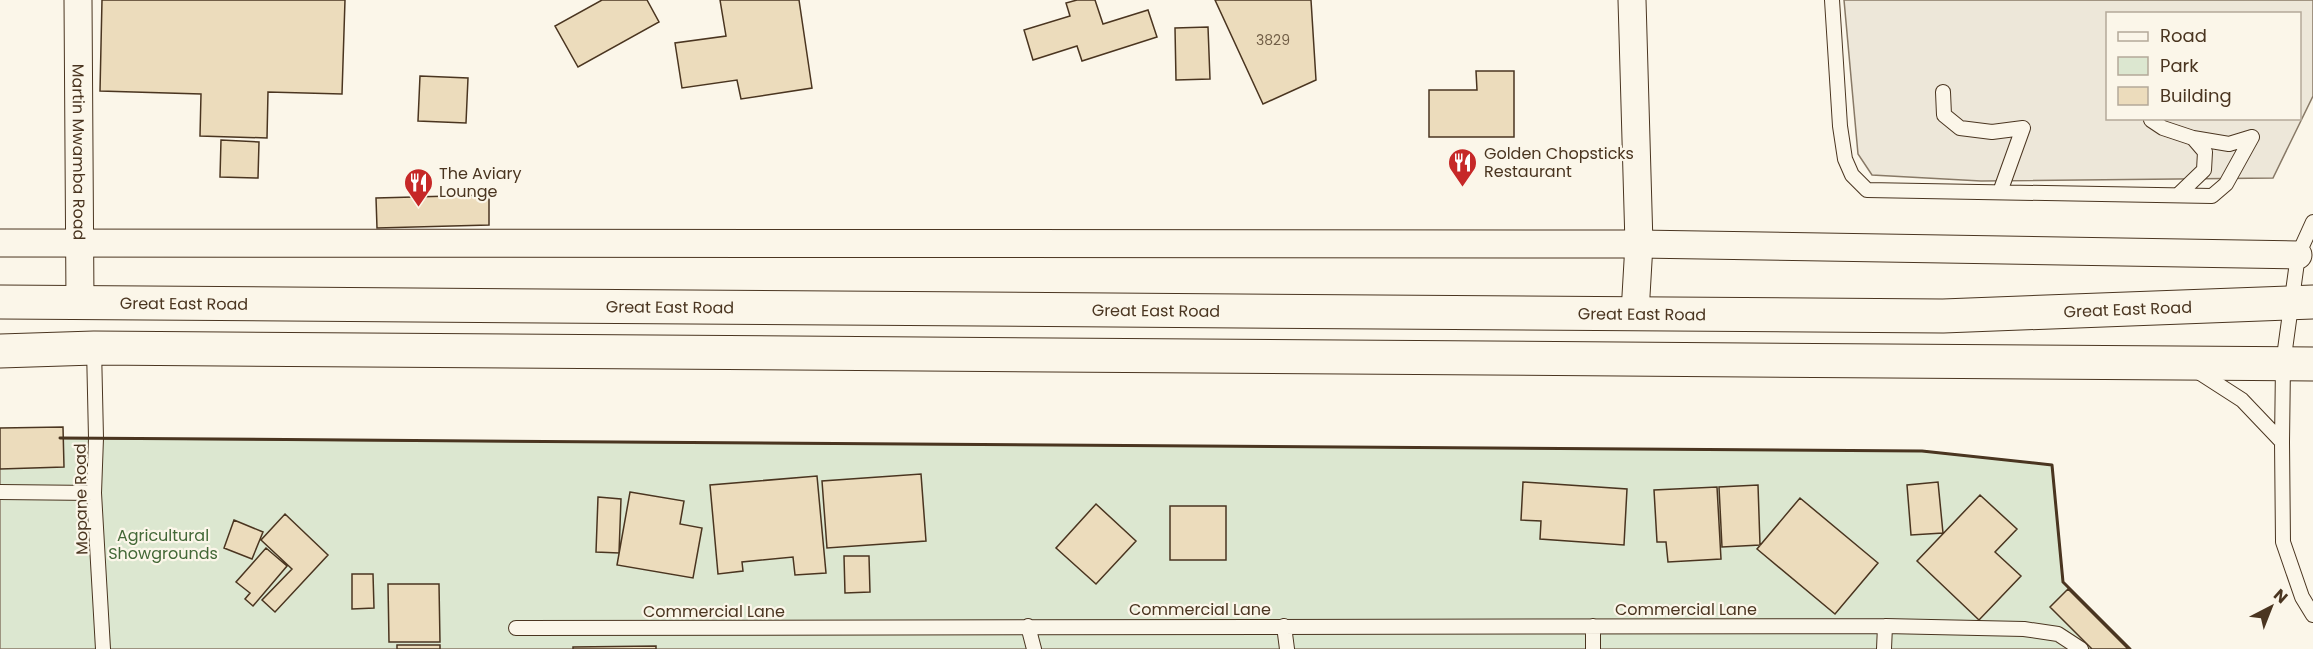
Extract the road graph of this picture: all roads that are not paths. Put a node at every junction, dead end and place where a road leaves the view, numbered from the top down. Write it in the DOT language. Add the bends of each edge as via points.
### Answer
graph roads {
  1 [pos="78,0"];
  2 [pos="1632,0"];
  3 [pos="1832,0"];
  4 [pos="1943,92"];
  5 [pos="2151,120"];
  6 [pos="2193,138"];
  7 [pos="2000,192"];
  8 [pos="2178,195"];
  9 [pos="2313,222"];
  10 [pos="0,243"];
  11 [pos="79,243"];
  12 [pos="1639,244"];
  13 [pos="2305,255"];
  14 [pos="0,302"];
  15 [pos="80,302"];
  16 [pos="2302,302"];
  17 [pos="1635,314"];
  18 [pos="94,348"];
  19 [pos="0,351"];
  20 [pos="2185,364"];
  21 [pos="2298,364"];
  22 [pos="2282,442"];
  23 [pos="0,492"];
  24 [pos="94,493"];
  25 [pos="2313,615"];
  26 [pos="1028,626"];
  27 [pos="1284,626"];
  28 [pos="1593,626"];
  29 [pos="1885,626"];
  30 [pos="516,628"];
  31 [pos="103,649"];
  32 [pos="1034,649"];
  33 [pos="1287,649"];
  34 [pos="1593,649"];
  35 [pos="1884,649"];
  36 [pos="2081,649"];
  1 -- 11 [label="street, Martin Mwamba Road"];
  2 -- 12 [label="street"];
  3 -- 7 [label="lane" via="1840,126 1852,175 1867,190"];
  4 -- 7 [label="lane" via="1944,115 1960,128 1992,132 2023,128"];
  5 -- 6 [label="lane"];
  6 -- 8 [label="lane" via="2205,152 2204,170"];
  6 -- 8 [label="lane" via="2229,144 2252,136 2226,184 2212,196"];
  7 -- 8 [label="lane"];
  9 -- 13 [label="lane"];
  10 -- 11 [label="street"];
  11 -- 12 [label="street"];
  11 -- 15 [label="street, Martin Mwamba Road"];
  12 -- 13 [label="street"];
  12 -- 17 [label="street"];
  13 -- 16 [label="lane"];
  14 -- 15 [label="main road, Great East Road"];
  15 -- 17 [label="main road, Great East Road"];
  16 -- 17 [label="main road, Great East Road" via="1943,316"];
  16 -- 21 [label="lane"];
  18 -- 19 [label="main road"];
  18 -- 20 [label="main road"];
  18 -- 24 [label="lane, Mopane Road"];
  20 -- 21 [label="main road"];
  20 -- 22 [label="lane" via="2242,400"];
  21 -- 22 [label="lane"];
  22 -- 25 [label="lane" via="2283,542 2302,597"];
  23 -- 24 [label="lane"];
  24 -- 31 [label="lane, Mopane Road"];
  26 -- 27 [label="lane, Commercial Lane"];
  26 -- 30 [label="lane, Commercial Lane"];
  26 -- 32 [label="lane"];
  27 -- 28 [label="lane, Commercial Lane"];
  27 -- 33 [label="lane"];
  28 -- 29 [label="lane, Commercial Lane"];
  28 -- 34 [label="lane"];
  29 -- 35 [label="lane"];
  29 -- 36 [label="lane, Commercial Lane" via="2024,629 2058,634"];
}
